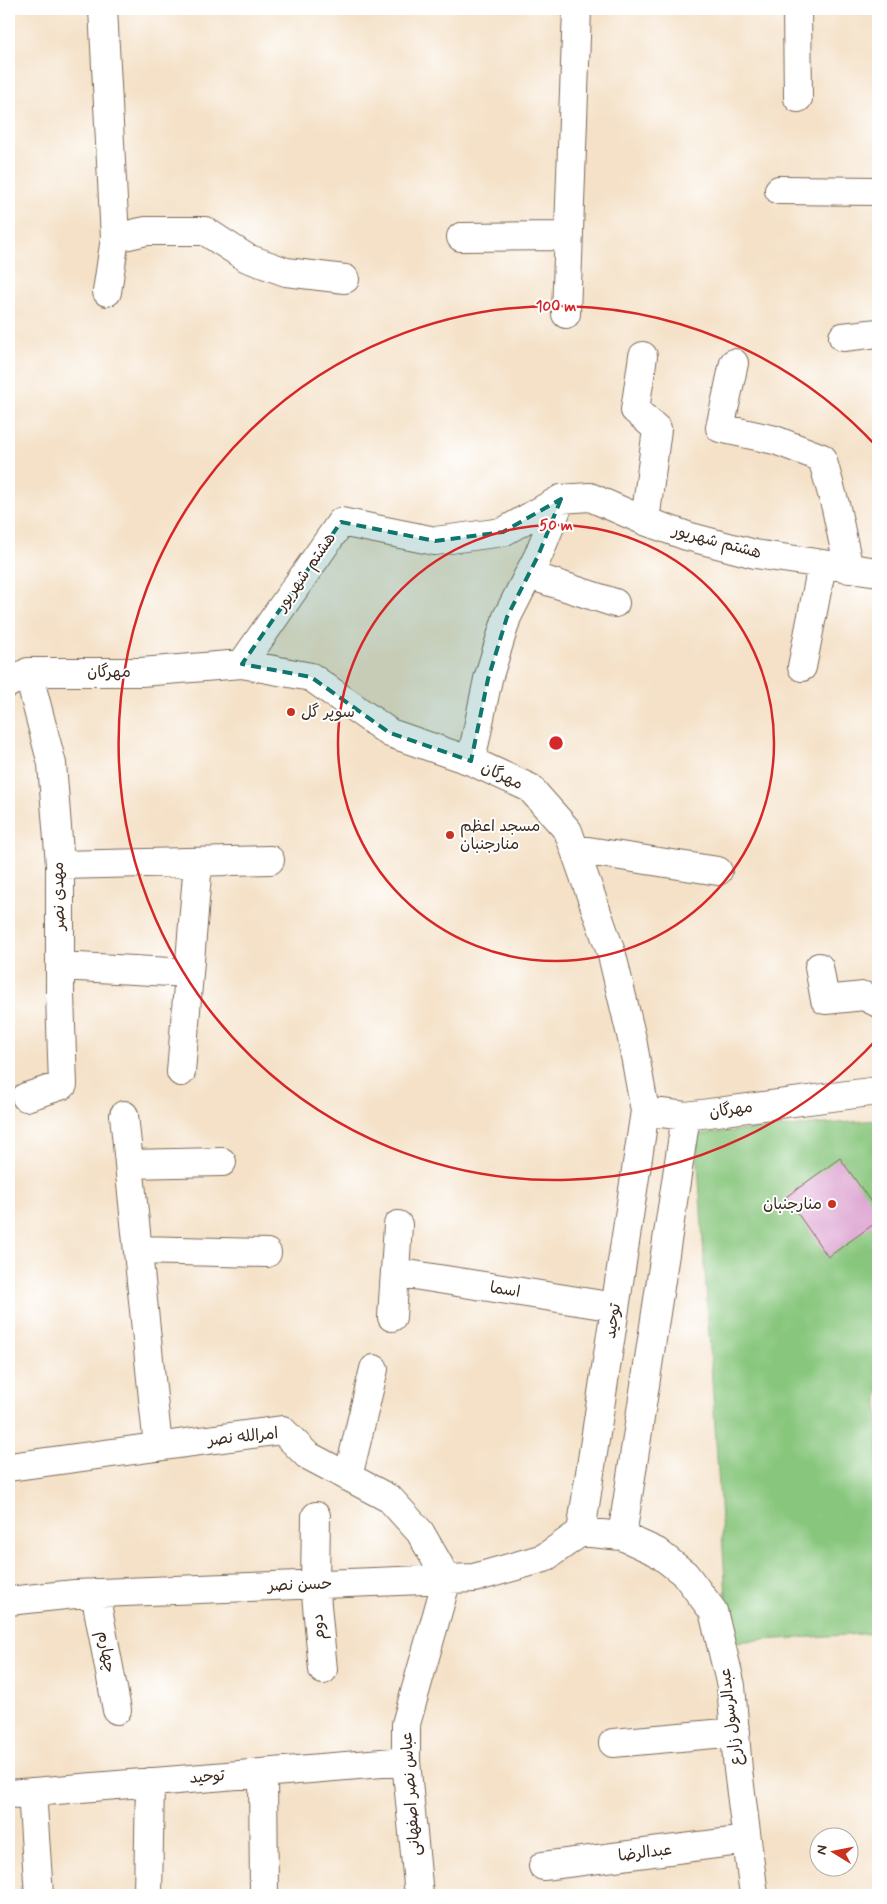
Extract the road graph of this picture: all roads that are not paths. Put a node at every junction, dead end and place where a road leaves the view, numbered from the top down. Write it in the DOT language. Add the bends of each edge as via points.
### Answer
graph roads {
  1 [pos="103,9"];
  2 [pos="577,9"];
  3 [pos="797,9"];
  4 [pos="798,98"];
  5 [pos="779,190"];
  6 [pos="878,191"];
  7 [pos="569,236"];
  8 [pos="461,237"];
  9 [pos="115,238"];
  10 [pos="345,279"];
  11 [pos="107,292"];
  12 [pos="566,314"];
  13 [pos="878,333"];
  14 [pos="843,337"];
  15 [pos="643,356"];
  16 [pos="734,363"];
  17 [pos="561,499"];
  18 [pos="645,521"];
  19 [pos="822,565"];
  20 [pos="849,569"];
  21 [pos="878,572"];
  22 [pos="528,575"];
  23 [pos="615,603"];
  24 [pos="242,664"];
  25 [pos="802,667"];
  26 [pos="18,678"];
  27 [pos="471,761"];
  28 [pos="574,850"];
  29 [pos="270,860"];
  30 [pos="198,862"];
  31 [pos="60,865"];
  32 [pos="718,872"];
  33 [pos="60,966"];
  34 [pos="819,967"];
  35 [pos="189,973"];
  36 [pos="878,1003"];
  37 [pos="181,1072"];
  38 [pos="878,1091"];
  39 [pos="26,1097"];
  40 [pos="646,1111"];
  41 [pos="124,1115"];
  42 [pos="686,1116"];
  43 [pos="222,1162"];
  44 [pos="129,1164"];
  45 [pos="398,1225"];
  46 [pos="138,1250"];
  47 [pos="267,1253"];
  48 [pos="395,1272"];
  49 [pos="615,1307"];
  50 [pos="392,1316"];
  51 [pos="374,1370"];
  52 [pos="158,1447"];
  53 [pos="9,1467"];
  54 [pos="348,1477"];
  55 [pos="316,1516"];
  56 [pos="581,1532"];
  57 [pos="622,1536"];
  58 [pos="447,1579"];
  59 [pos="315,1584"];
  60 [pos="95,1593"];
  61 [pos="9,1601"];
  62 [pos="323,1670"];
  63 [pos="117,1710"];
  64 [pos="736,1732"];
  65 [pos="613,1743"];
  66 [pos="406,1761"];
  67 [pos="263,1772"];
  68 [pos="150,1782"];
  69 [pos="20,1793"];
  70 [pos="747,1840"];
  71 [pos="543,1866"];
  72 [pos="39,1895"];
  73 [pos="148,1895"];
  74 [pos="264,1895"];
  75 [pos="419,1895"];
  76 [pos="754,1895"];
  1 -- 9 [label="street"];
  2 -- 7 [label="street"];
  3 -- 4 [label="street"];
  5 -- 6 [label="street"];
  7 -- 8 [label="street"];
  7 -- 12 [label="street"];
  9 -- 10 [label="street" via="146,232 205,232 247,258 286,272"];
  9 -- 11 [label="street"];
  13 -- 14 [label="street"];
  15 -- 18 [label="street" via="635,410 658,429"];
  16 -- 20 [label="street" via="720,428 775,440 822,458"];
  17 -- 18 [label="street, هشتم شهریور" via="590,498"];
  17 -- 22 [label="street"];
  17 -- 24 [label="street, هشتم شهریور" via="503,532 435,541 341,522"];
  18 -- 19 [label="street, هشتم شهریور" via="755,554"];
  19 -- 20 [label="street, هشتم شهریور"];
  19 -- 25 [label="street"];
  20 -- 21 [label="street, هشتم شهریور"];
  22 -- 23 [label="street"];
  22 -- 27 [label="street" via="507,617 493,662"];
  24 -- 26 [label="street, مهرگان"];
  24 -- 27 [label="street, مهرگان" via="311,678 390,733"];
  26 -- 31 [label="street, مهدی نصر" via="52,764"];
  27 -- 28 [label="street, مهرگان" via="530,788 568,831"];
  28 -- 32 [label="street"];
  28 -- 40 [label="street, مهرگان" via="612,955"];
  29 -- 30 [label="street"];
  30 -- 31 [label="street"];
  30 -- 35 [label="street"];
  31 -- 33 [label="street, مهدی نصر"];
  33 -- 35 [label="street"];
  33 -- 39 [label="street, مهدی نصر" via="63,1085"];
  34 -- 36 [label="street" via="825,1000 864,996"];
  35 -- 37 [label="street"];
  38 -- 42 [label="street, مهرگان"];
  40 -- 42 [label="street, مهرگان"];
  40 -- 49 [label="street, توحید"];
  41 -- 44 [label="street"];
  42 -- 57 [label="street"];
  43 -- 44 [label="street"];
  44 -- 46 [label="street"];
  45 -- 48 [label="street"];
  46 -- 47 [label="street"];
  46 -- 52 [label="street"];
  48 -- 49 [label="street, اسما"];
  48 -- 50 [label="street"];
  49 -- 56 [label="street, توحید"];
  51 -- 54 [label="street"];
  52 -- 53 [label="street, امرالله نصر"];
  52 -- 54 [label="street, امرالله نصر" via="282,1430 308,1455"];
  54 -- 58 [label="street, امرالله نصر" via="390,1499 420,1532"];
  55 -- 59 [label="street, دوم"];
  56 -- 57 [label="street, عبدالرسول زارع"];
  56 -- 58 [label="street, حسن نصر" via="544,1558 474,1578"];
  57 -- 64 [label="street, عبدالرسول زارع" via="657,1552 685,1574 713,1612 731,1686"];
  58 -- 59 [label="street, حسن نصر"];
  58 -- 66 [label="street, عباس نصر اصفهانی" via="406,1724"];
  59 -- 60 [label="street, حسن نصر"];
  59 -- 62 [label="street, دوم"];
  60 -- 61 [label="street, حسن نصر"];
  60 -- 63 [label="street, چهارم"];
  64 -- 65 [label="street"];
  64 -- 70 [label="street, عبدالرسول زارع"];
  66 -- 67 [label="street, توحید"];
  66 -- 75 [label="street, عباس نصر اصفهانی"];
  67 -- 68 [label="street, توحید"];
  67 -- 74 [label="street"];
  68 -- 69 [label="street, توحید"];
  68 -- 73 [label="street"];
  69 -- 72 [label="street"];
  70 -- 71 [label="street, عبدالرضا"];
  70 -- 76 [label="street, عبدالرسول زارع"];
}
